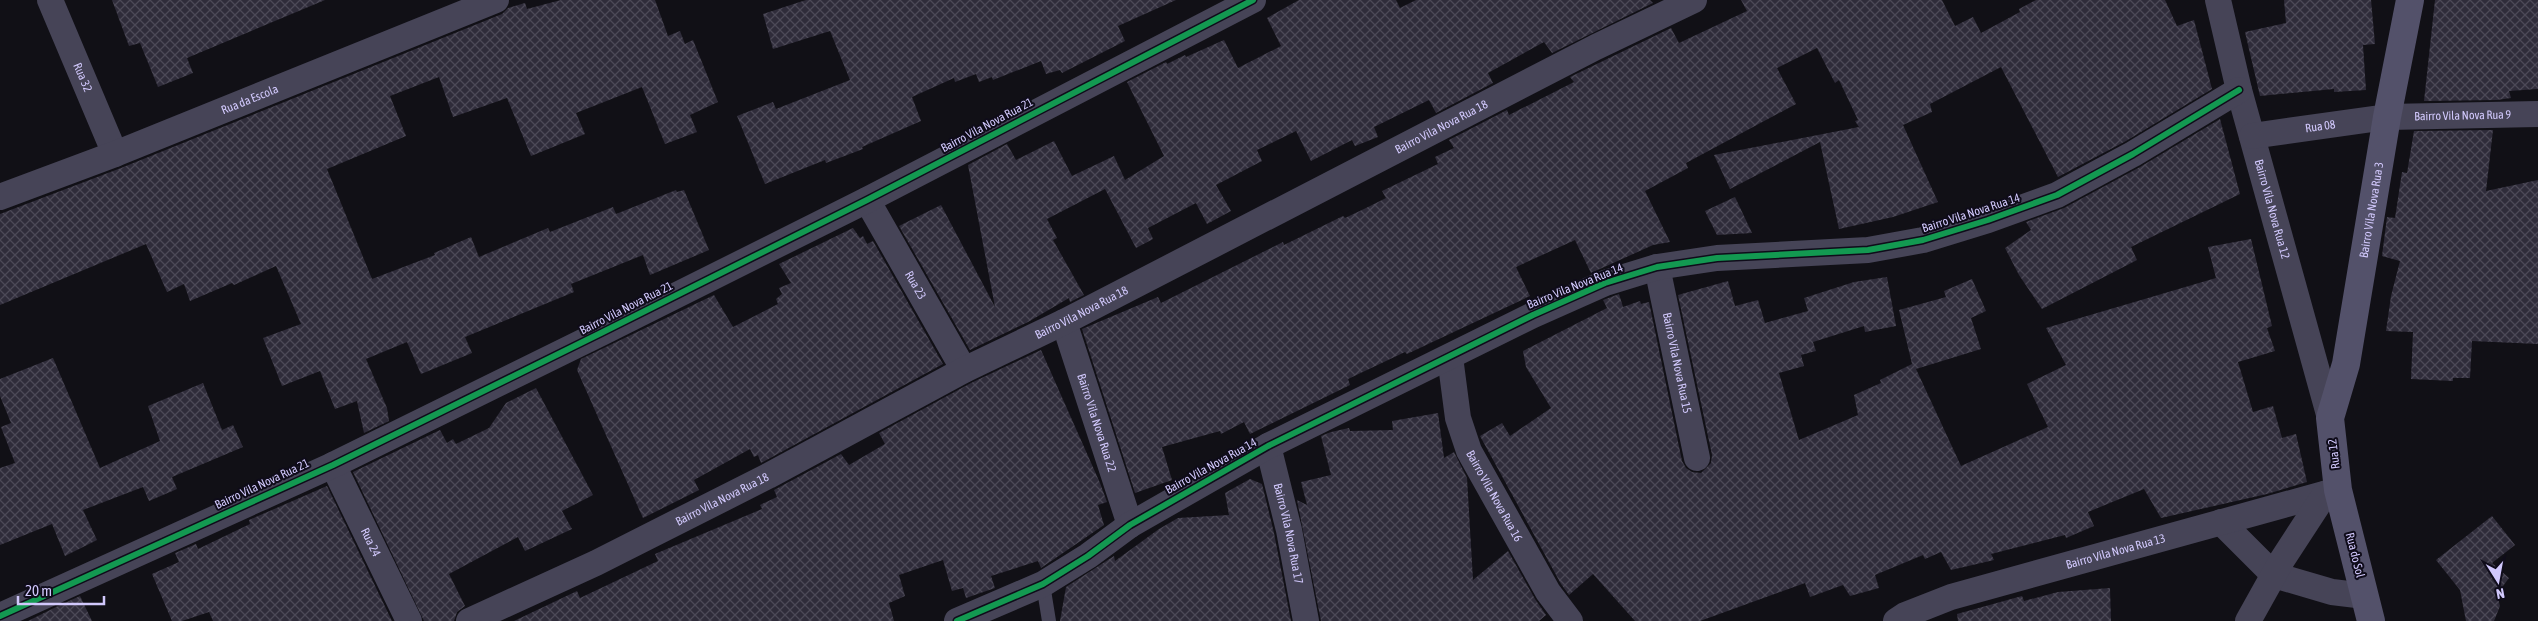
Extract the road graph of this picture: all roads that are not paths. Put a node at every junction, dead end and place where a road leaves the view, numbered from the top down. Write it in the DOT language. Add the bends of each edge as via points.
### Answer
graph roads {
  1 [pos="50,0"];
  2 [pos="494,0"];
  3 [pos="1253,0"];
  4 [pos="1694,0"];
  5 [pos="2218,0"];
  6 [pos="2410,0"];
  7 [pos="2239,90"];
  8 [pos="2538,114"];
  9 [pos="2387,117"];
  10 [pos="2252,136"];
  11 [pos="115,154"];
  12 [pos="0,197"];
  13 [pos="867,200"];
  14 [pos="1657,267"];
  15 [pos="1064,322"];
  16 [pos="1450,357"];
  17 [pos="964,370"];
  18 [pos="2330,418"];
  19 [pos="1268,446"];
  20 [pos="1697,458"];
  21 [pos="333,464"];
  22 [pos="2331,492"];
  23 [pos="2220,522"];
  24 [pos="1130,525"];
  25 [pos="2274,574"];
  26 [pos="1042,584"];
  27 [pos="2368,608"];
  28 [pos="0,616"];
  29 [pos="409,621"];
  30 [pos="469,621"];
  31 [pos="957,621"];
  32 [pos="1049,621"];
  33 [pos="1306,621"];
  34 [pos="1570,621"];
  35 [pos="1896,621"];
  36 [pos="2248,621"];
  1 -- 11 [label="street, Rua 32"];
  2 -- 11 [label="street, Rua da Escola"];
  3 -- 13 [label="street, Bairro Vila Nova Rua 21"];
  4 -- 15 [label="street, Bairro Vila Nova Rua 18"];
  5 -- 7 [label="street, Bairro Vila Nova Rua 12"];
  6 -- 9 [label="street, Bairro Vila Nova Rua 3"];
  7 -- 10 [label="street, Bairro Vila Nova Rua 12"];
  7 -- 14 [label="street, Bairro Vila Nova Rua 14" via="2058,195 1923,240 1868,250 1717,258"];
  8 -- 9 [label="street, Bairro Vila Nova Rua 9"];
  9 -- 10 [label="street, Rua 08"];
  9 -- 18 [label="street, Bairro Vila Nova Rua 3" via="2346,364"];
  10 -- 18 [label="street, Bairro Vila Nova Rua 12"];
  11 -- 12 [label="street, Rua da Escola"];
  13 -- 17 [label="street, Rua 23"];
  13 -- 21 [label="street, Bairro Vila Nova Rua 21"];
  14 -- 16 [label="street, Bairro Vila Nova Rua 14" via="1605,283"];
  14 -- 20 [label="street, Bairro Vila Nova Rua 15"];
  15 -- 17 [label="street, Bairro Vila Nova Rua 18"];
  15 -- 24 [label="street, Bairro Vila Nova Rua 22"];
  16 -- 19 [label="street, Bairro Vila Nova Rua 14"];
  16 -- 34 [label="street, Bairro Vila Nova Rua 16" via="1458,418 1470,451 1548,592"];
  17 -- 30 [label="street, Bairro Vila Nova Rua 18" via="768,476 596,563"];
  18 -- 22 [label="street, Rua 12"];
  19 -- 24 [label="street, Bairro Vila Nova Rua 14"];
  19 -- 33 [label="street, Bairro Vila Nova Rua 17" via="1289,530"];
  21 -- 28 [label="street, Bairro Vila Nova Rua 21"];
  21 -- 29 [label="street, Rua 24"];
  22 -- 23 [label="street, Bairro Vila Nova Rua 13"];
  22 -- 25 [label="street"];
  22 -- 27 [label="street, Rua do Sol"];
  23 -- 25 [label="street"];
  23 -- 35 [label="street, Bairro Vila Nova Rua 13" via="1950,597"];
  24 -- 26 [label="street, Bairro Vila Nova Rua 14"];
  25 -- 27 [label="street" via="2332,592"];
  25 -- 36 [label="street"];
  26 -- 31 [label="street, Bairro Vila Nova Rua 14"];
  26 -- 32 [label="lane"];
}
